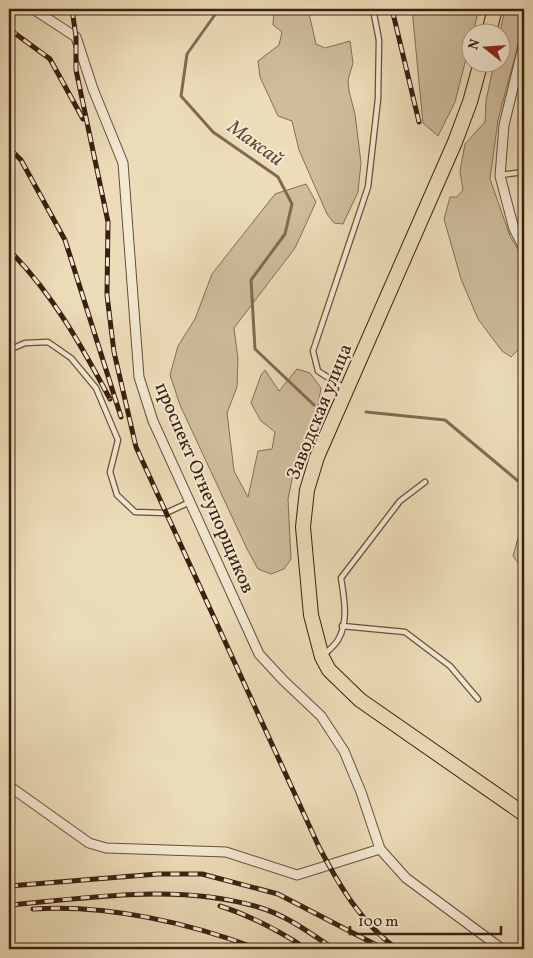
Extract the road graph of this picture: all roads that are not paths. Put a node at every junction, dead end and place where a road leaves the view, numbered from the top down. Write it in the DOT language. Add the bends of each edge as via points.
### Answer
graph roads {
  1 [pos="33,9"];
  2 [pos="373,9"];
  3 [pos="495,9"];
  4 [pos="491,22"];
  5 [pos="524,43"];
  6 [pos="478,72"];
  7 [pos="524,172"];
  8 [pos="500,176"];
  9 [pos="524,248"];
  10 [pos="9,350"];
  11 [pos="348,390"];
  12 [pos="425,482"];
  13 [pos="190,502"];
  14 [pos="342,626"];
  15 [pos="322,657"];
  16 [pos="478,699"];
  17 [pos="9,786"];
  18 [pos="524,814"];
  19 [pos="380,849"];
  20 [pos="502,949"];
  1 -- 13 [label="street, проспект Огнеупорщиков" via="76,37 123,163 139,377 152,420"];
  2 -- 11 [label="lane" via="379,40 378,99 368,186 313,351 318,371"];
  3 -- 4 [label="main road"];
  5 -- 8 [label="street" via="504,125"];
  6 -- 11 [label="main road, Заводская улица" via="455,142"];
  7 -- 8 [label="lane"];
  8 -- 9 [label="street" via="514,229"];
  10 -- 13 [label="lane" via="25,343 48,342 71,358 96,388 118,440 110,472 117,495 135,512 166,513"];
  11 -- 15 [label="main road, Заводская улица" via="317,457 307,490 303,527 311,616"];
  12 -- 14 [label="lane" via="400,501 341,578 345,604"];
  13 -- 19 [label="street, проспект Огнеупорщиков" via="259,654 321,716 344,751"];
  14 -- 15 [label="lane" via="339,640"];
  14 -- 16 [label="lane" via="405,632 450,666"];
  15 -- 18 [label="main road, Заводская улица" via="339,682 360,700"];
  17 -- 19 [label="street" via="89,843 106,848 226,852 297,875"];
  19 -- 20 [label="street" via="406,878"];
}
